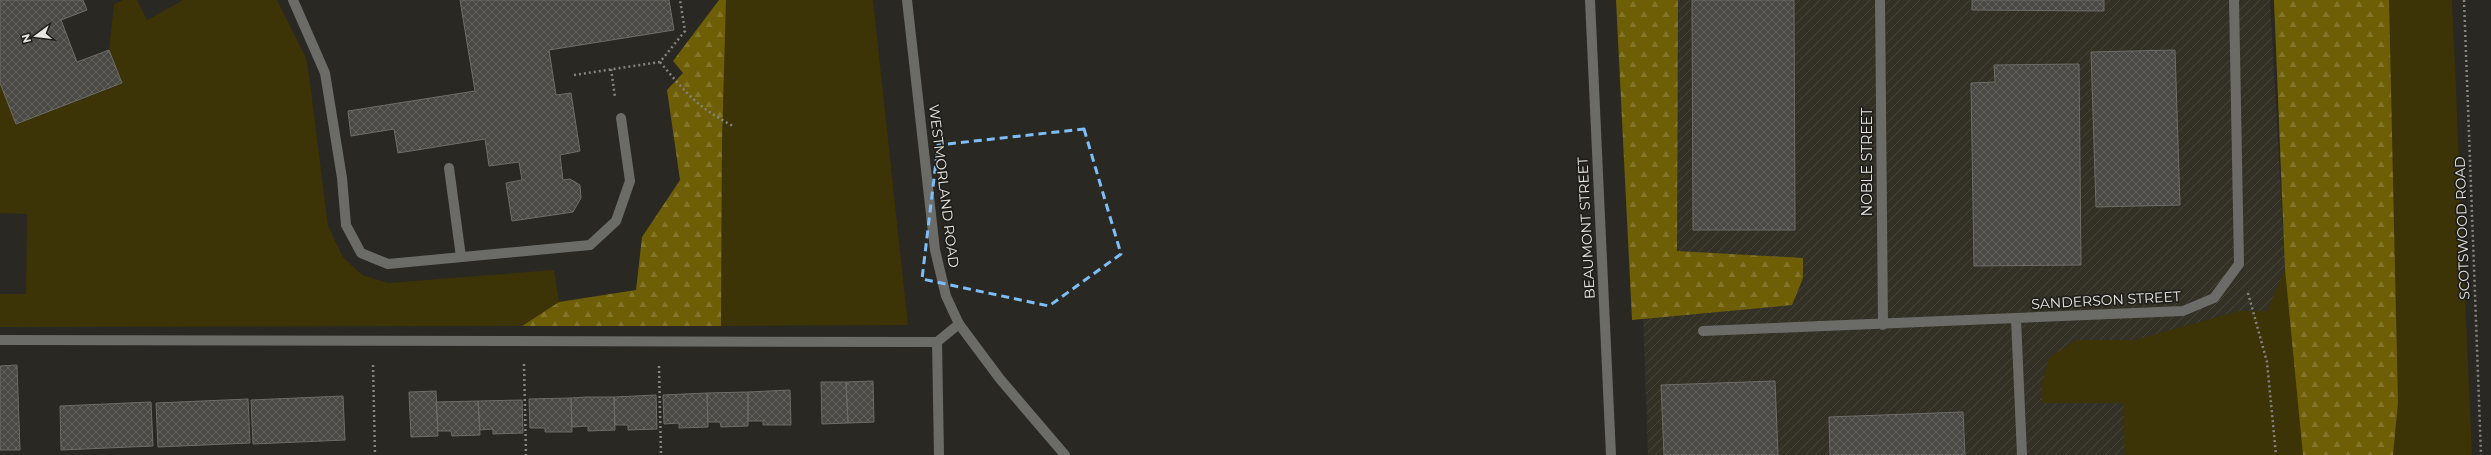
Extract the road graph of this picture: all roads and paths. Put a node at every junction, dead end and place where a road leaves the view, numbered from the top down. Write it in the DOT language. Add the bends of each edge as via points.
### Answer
graph roads {
  1 [pos="293,0"];
  2 [pos="680,0"];
  3 [pos="907,0"];
  4 [pos="1590,0"];
  5 [pos="1880,0"];
  6 [pos="2234,0"];
  7 [pos="2464,0"];
  8 [pos="660,62"];
  9 [pos="574,75"];
  10 [pos="621,118"];
  11 [pos="733,126"];
  12 [pos="449,168"];
  13 [pos="461,257"];
  14 [pos="2239,264"];
  15 [pos="2016,319"];
  16 [pos="959,324"];
  17 [pos="1883,325"];
  18 [pos="1703,331"];
  19 [pos="0,340"];
  20 [pos="372,340"];
  21 [pos="523,341"];
  22 [pos="658,341"];
  23 [pos="937,342"];
  24 [pos="375,455"];
  25 [pos="526,455"];
  26 [pos="661,455"];
  27 [pos="939,455"];
  28 [pos="1065,455"];
  29 [pos="1611,455"];
  30 [pos="2022,455"];
  31 [pos="2276,455"];
  32 [pos="2481,455"];
  1 -- 13 [label="street" via="325,73 342,178 346,225 361,253 388,264"];
  2 -- 8 [label="path" via="685,31"];
  3 -- 16 [label="street, WESTMORLAND ROAD" via="935,250 946,296"];
  4 -- 29 [label="street, BEAUMONT STREET"];
  5 -- 17 [label="street, NOBLE STREET"];
  6 -- 14 [label="street"];
  7 -- 32 [label="path, SCOTSWOOD ROAD"];
  8 -- 9 [label="path"];
  8 -- 11 [label="path" via="689,97 703,109"];
  10 -- 13 [label="street" via="630,181 616,221 590,245"];
  12 -- 13 [label="street"];
  14 -- 15 [label="street, SANDERSON STREET" via="2214,298 2183,311"];
  14 -- 31 [label="path" via="2267,362"];
  15 -- 17 [label="street, SANDERSON STREET"];
  15 -- 30 [label="street"];
  16 -- 23 [label="street"];
  16 -- 28 [label="street, WESTMORLAND ROAD" via="1000,379"];
  17 -- 18 [label="street, SANDERSON STREET"];
  19 -- 20 [label="street"];
  20 -- 21 [label="street"];
  20 -- 24 [label="path"];
  21 -- 22 [label="street"];
  21 -- 25 [label="path"];
  22 -- 23 [label="street"];
  22 -- 26 [label="path"];
  23 -- 27 [label="street"];
}
